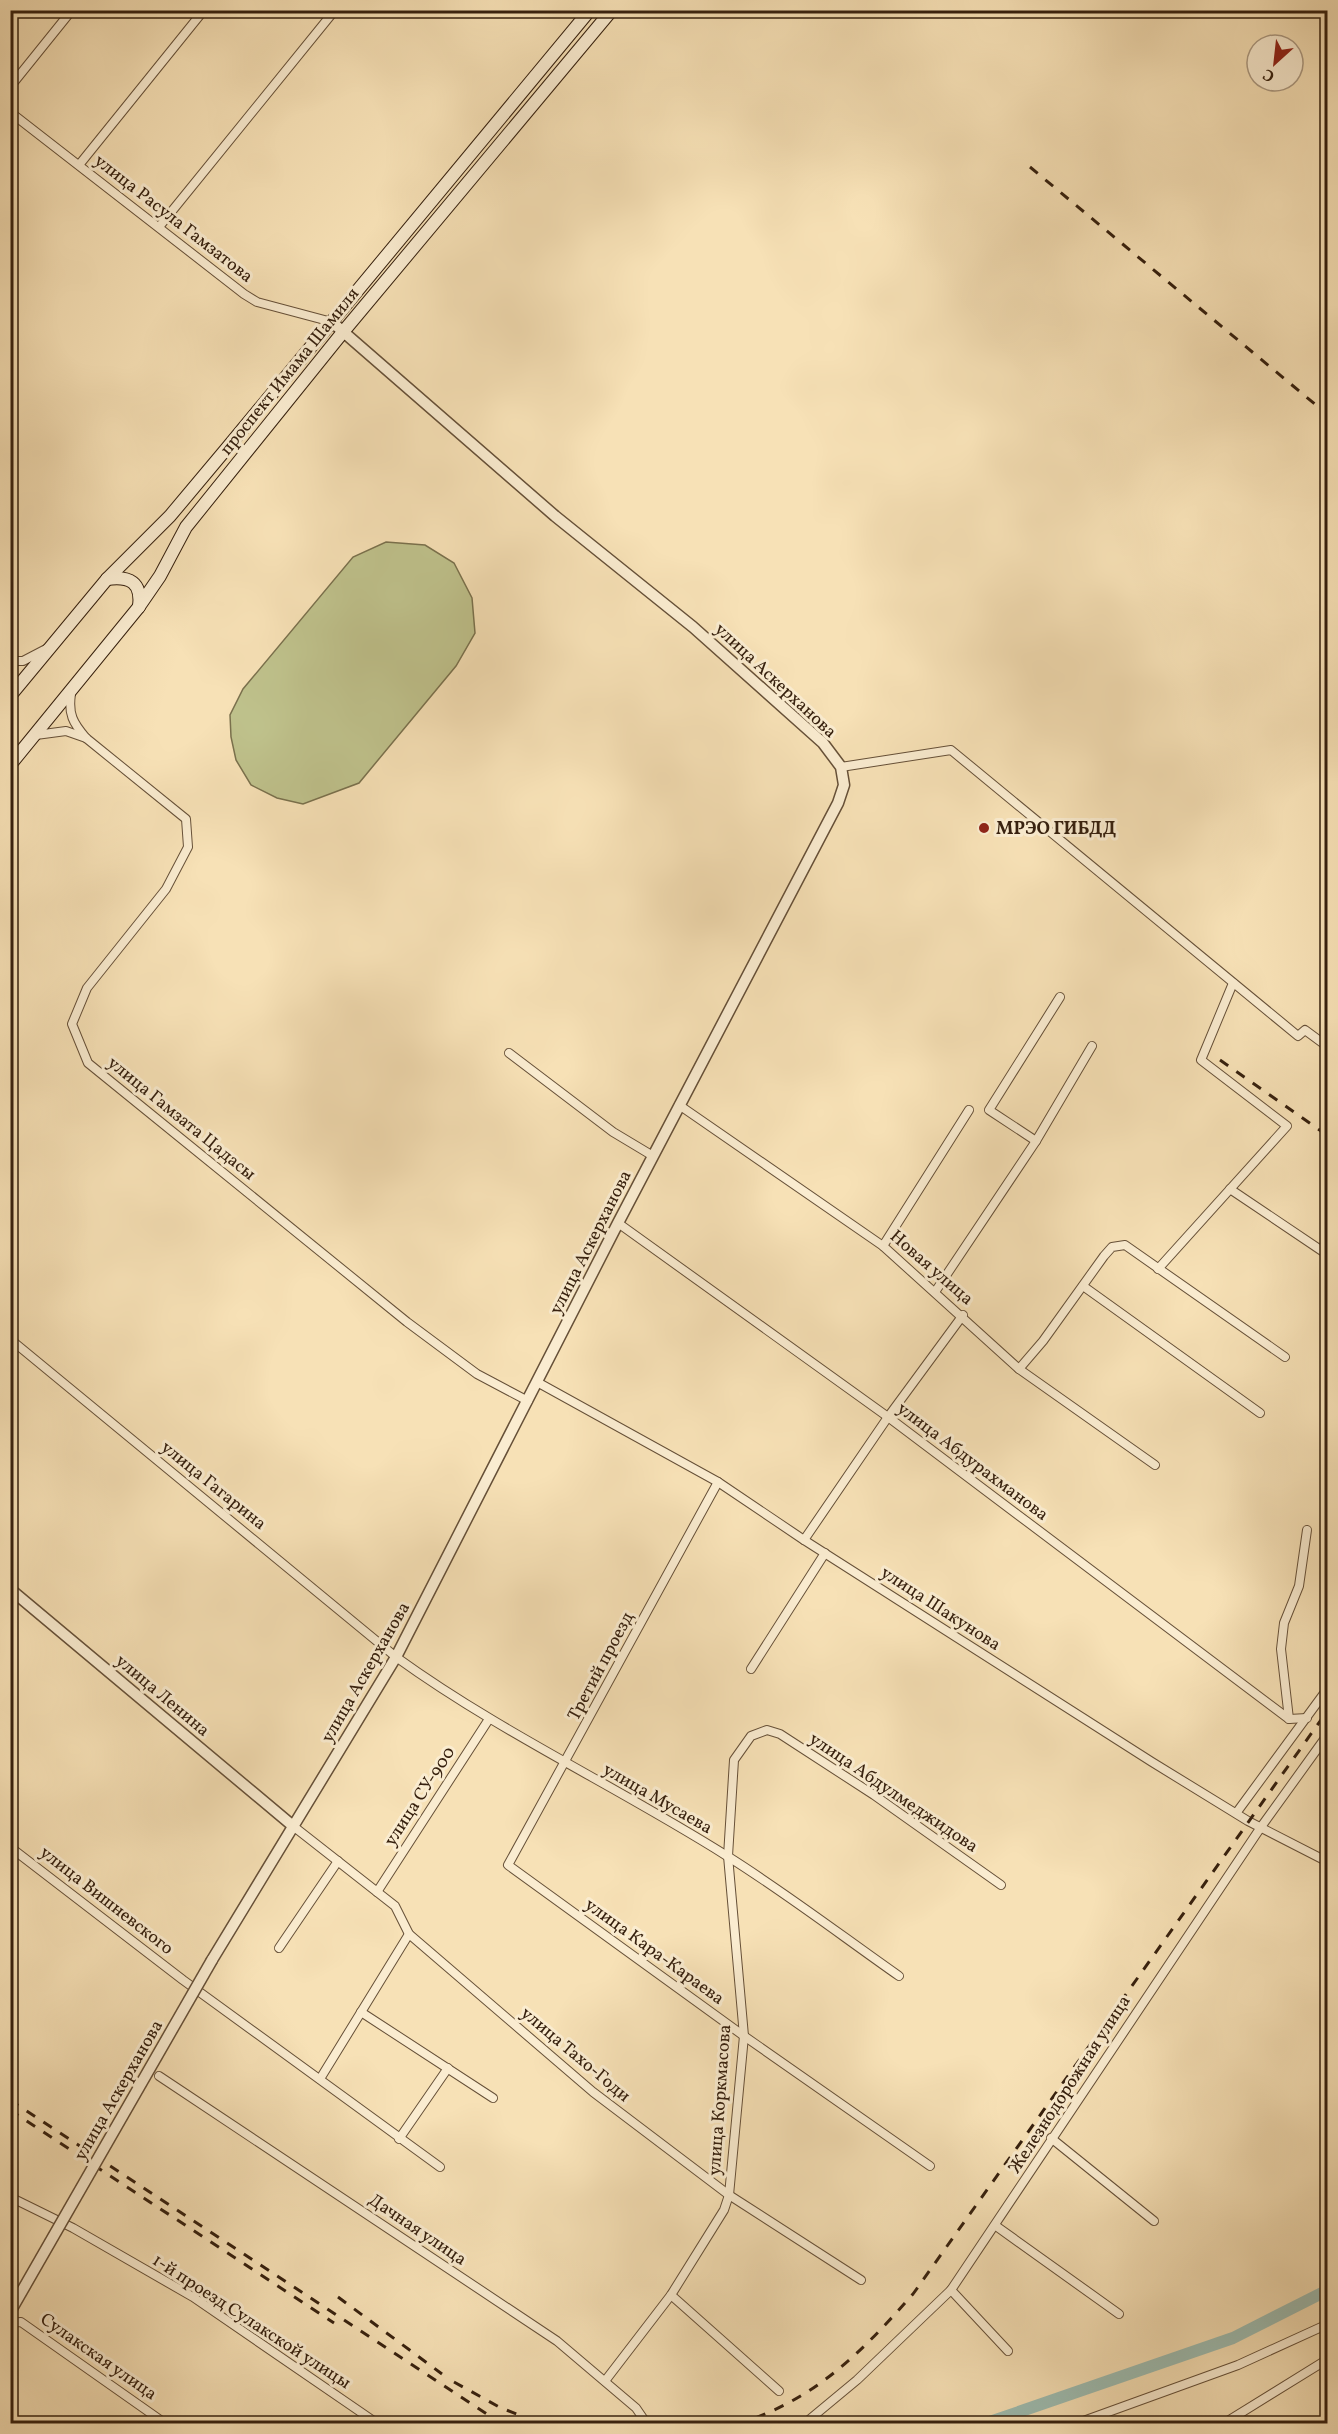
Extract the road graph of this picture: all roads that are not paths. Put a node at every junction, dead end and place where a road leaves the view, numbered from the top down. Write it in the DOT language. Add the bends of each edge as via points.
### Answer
graph roads {
  1 [pos="72,10"];
  2 [pos="204,10"];
  3 [pos="335,10"];
  4 [pos="590,10"];
  5 [pos="612,10"];
  6 [pos="10,87"];
  7 [pos="10,112"];
  8 [pos="79,165"];
  9 [pos="159,227"];
  10 [pos="332,322"];
  11 [pos="343,332"];
  12 [pos="107,579"];
  13 [pos="138,608"];
  14 [pos="52,646"];
  15 [pos="10,661"];
  16 [pos="70,694"];
  17 [pos="10,696"];
  18 [pos="36,735"];
  19 [pos="87,738"];
  20 [pos="10,765"];
  21 [pos="841,767"];
  22 [pos="1233,983"];
  23 [pos="1060,997"];
  24 [pos="1092,1046"];
  25 [pos="1328,1047"];
  26 [pos="509,1053"];
  27 [pos="680,1105"];
  28 [pos="969,1110"];
  29 [pos="1036,1141"];
  30 [pos="653,1156"];
  31 [pos="1230,1189"];
  32 [pos="618,1223"];
  33 [pos="884,1246"];
  34 [pos="1328,1255"];
  35 [pos="1158,1269"];
  36 [pos="1083,1286"];
  37 [pos="935,1292"];
  38 [pos="963,1315"];
  39 [pos="10,1339"];
  40 [pos="1285,1357"];
  41 [pos="1019,1369"];
  42 [pos="537,1382"];
  43 [pos="528,1401"];
  44 [pos="1260,1413"];
  45 [pos="888,1417"];
  46 [pos="1155,1465"];
  47 [pos="718,1482"];
  48 [pos="1307,1530"];
  49 [pos="804,1540"];
  50 [pos="825,1552"];
  51 [pos="10,1589"];
  52 [pos="396,1657"];
  53 [pos="751,1669"];
  54 [pos="1328,1688"];
  55 [pos="1307,1718"];
  56 [pos="489,1719"];
  57 [pos="1289,1719"];
  58 [pos="767,1730"];
  59 [pos="1328,1734"];
  60 [pos="566,1764"];
  61 [pos="1237,1812"];
  62 [pos="294,1826"];
  63 [pos="1261,1827"];
  64 [pos="10,1847"];
  65 [pos="728,1856"];
  66 [pos="338,1861"];
  67 [pos="1328,1862"];
  68 [pos="508,1865"];
  69 [pos="1001,1885"];
  70 [pos="376,1892"];
  71 [pos="409,1934"];
  72 [pos="279,1948"];
  73 [pos="899,1976"];
  74 [pos="361,2012"];
  75 [pos="744,2036"];
  76 [pos="448,2068"];
  77 [pos="159,2076"];
  78 [pos="320,2079"];
  79 [pos="494,2098"];
  80 [pos="1051,2138"];
  81 [pos="399,2139"];
  82 [pos="930,2166"];
  83 [pos="440,2167"];
  84 [pos="729,2195"];
  85 [pos="10,2197"];
  86 [pos="1154,2221"];
  87 [pos="996,2226"];
  88 [pos="861,2280"];
  89 [pos="951,2290"];
  90 [pos="671,2295"];
  91 [pos="10,2312"];
  92 [pos="1119,2314"];
  93 [pos="10,2323"];
  94 [pos="1328,2324"];
  95 [pos="1008,2352"];
  96 [pos="1328,2359"];
  97 [pos="605,2381"];
  98 [pos="779,2391"];
  99 [pos="166,2424"];
  100 [pos="378,2424"];
  101 [pos="647,2424"];
  102 [pos="804,2424"];
  103 [pos="1075,2424"];
  104 [pos="1223,2424"];
  1 -- 6 [label="street"];
  2 -- 8 [label="street"];
  3 -- 9 [label="street"];
  4 -- 10 [label="main road, проспект Имама Шамиля"];
  5 -- 11 [label="main road, проспект Имама Шамиля"];
  7 -- 8 [label="street, улица Расула Гамзатова"];
  8 -- 9 [label="street, улица Расула Гамзатова"];
  9 -- 10 [label="street, улица Расула Гамзатова" via="257,302"];
  10 -- 11 [label="street, улица Аскерханова"];
  10 -- 12 [label="main road, проспект Имама Шамиля" via="170,516"];
  11 -- 13 [label="main road, проспект Имама Шамиля" via="186,527"];
  11 -- 21 [label="street, улица Аскерханова" via="555,516 693,627 823,743"];
  12 -- 13 [label="main road" via="122,577 137,586"];
  12 -- 14 [label="main road, проспект Имама Шамиля"];
  13 -- 16 [label="main road, проспект Имама Шамиля"];
  14 -- 15 [label="street" via="23,661"];
  14 -- 17 [label="main road, проспект Имама Шамиля"];
  16 -- 18 [label="main road, проспект Имама Шамиля"];
  16 -- 19 [label="street" via="73,723"];
  18 -- 19 [label="street" via="66,731"];
  18 -- 20 [label="main road, проспект Имама Шамиля"];
  19 -- 43 [label="street, улица Гамзата Цадасы" via="186,819 188,847 166,889 87,988 72,1024 88,1064 407,1322 477,1374"];
  21 -- 22 [label="street" via="951,750"];
  21 -- 27 [label="street, улица Аскерханова" via="844,784 838,803"];
  22 -- 25 [label="street" via="1298,1036 1305,1030"];
  22 -- 31 [label="street" via="1201,1060 1287,1126"];
  23 -- 29 [label="street" via="989,1110"];
  24 -- 29 [label="street"];
  26 -- 30 [label="street" via="613,1132"];
  27 -- 30 [label="street, улица Аскерханова"];
  27 -- 33 [label="street, Новая улица"];
  28 -- 33 [label="street"];
  29 -- 37 [label="street"];
  30 -- 32 [label="street, улица Аскерханова"];
  31 -- 34 [label="street"];
  31 -- 35 [label="street"];
  32 -- 42 [label="street, улица Аскерханова"];
  32 -- 45 [label="street, улица Абдурахманова"];
  33 -- 37 [label="street, Новая улица"];
  35 -- 36 [label="street" via="1125,1245 1117,1245"];
  35 -- 40 [label="street"];
  36 -- 41 [label="street"];
  36 -- 44 [label="street"];
  37 -- 38 [label="street, Новая улица"];
  38 -- 41 [label="street, Новая улица"];
  38 -- 45 [label="street"];
  39 -- 52 [label="street, улица Гагарина"];
  41 -- 46 [label="street, Новая улица"];
  42 -- 43 [label="street, улица Аскерханова"];
  42 -- 47 [label="street, улица Шакунова"];
  43 -- 52 [label="street, улица Аскерханова"];
  45 -- 49 [label="street"];
  45 -- 57 [label="street, улица Абдурахманова"];
  47 -- 49 [label="street, улица Шакунова"];
  47 -- 60 [label="street, Третий проезд"];
  48 -- 57 [label="street" via="1299,1586 1284,1623 1281,1649"];
  49 -- 50 [label="street, улица Шакунова"];
  50 -- 53 [label="street"];
  50 -- 61 [label="street, улица Шакунова" via="1152,1762"];
  51 -- 62 [label="street, улица Ленина"];
  52 -- 56 [label="street, улица Мусаева"];
  52 -- 62 [label="street, улица Аскерханова"];
  54 -- 55 [label="street"];
  55 -- 57 [label="street"];
  55 -- 61 [label="street"];
  56 -- 60 [label="street, улица Мусаева"];
  56 -- 70 [label="street, улица СУ-900"];
  58 -- 65 [label="street, улица Коркмасова" via="751,1736 734,1760"];
  58 -- 69 [label="street, улица Абдулмеджидова" via="780,1734 874,1795"];
  59 -- 63 [label="street, Железнодорожная улица"];
  60 -- 65 [label="street, улица Мусаева"];
  60 -- 68 [label="street, Третий проезд"];
  61 -- 63 [label="street, улица Шакунова"];
  62 -- 66 [label="street, улица Тахо-Годи"];
  62 -- 91 [label="street, улица Аскерханова, bridge" via="212,1960"];
  63 -- 67 [label="street, улица Шакунова"];
  63 -- 80 [label="street, Железнодорожная улица"];
  64 -- 78 [label="street, улица Вишневского"];
  65 -- 73 [label="street, улица Мусаева"];
  65 -- 75 [label="street, улица Коркмасова"];
  66 -- 70 [label="street, улица Тахо-Годи"];
  66 -- 72 [label="street"];
  68 -- 75 [label="street, улица Кара-Караева"];
  70 -- 71 [label="street, улица Тахо-Годи" via="395,1906"];
  71 -- 74 [label="street"];
  71 -- 84 [label="street, улица Тахо-Годи" via="592,2092"];
  74 -- 76 [label="street"];
  74 -- 78 [label="street"];
  75 -- 82 [label="street, улица Кара-Караева"];
  75 -- 84 [label="street, улица Коркмасова"];
  76 -- 79 [label="street"];
  76 -- 81 [label="street"];
  77 -- 97 [label="street, Дачная улица" via="557,2341"];
  78 -- 81 [label="street"];
  80 -- 86 [label="street"];
  80 -- 87 [label="street, Железнодорожная улица"];
  81 -- 83 [label="street"];
  84 -- 88 [label="street, улица Тахо-Годи"];
  84 -- 90 [label="street, улица Коркмасова" via="724,2210"];
  85 -- 100 [label="street, 1-й проезд Сулакской улицы" via="73,2228 193,2297"];
  87 -- 89 [label="street, Железнодорожная улица"];
  87 -- 92 [label="street"];
  89 -- 95 [label="street"];
  89 -- 102 [label="street, Железнодорожная улица" via="857,2380"];
  90 -- 97 [label="street, улица Коркмасова"];
  90 -- 98 [label="street"];
  93 -- 99 [label="street, Сулакская улица" via="21,2322"];
  94 -- 103 [label="street" via="1238,2365"];
  96 -- 104 [label="street"];
  97 -- 101 [label="street, Дачная улица" via="636,2408"];
}
